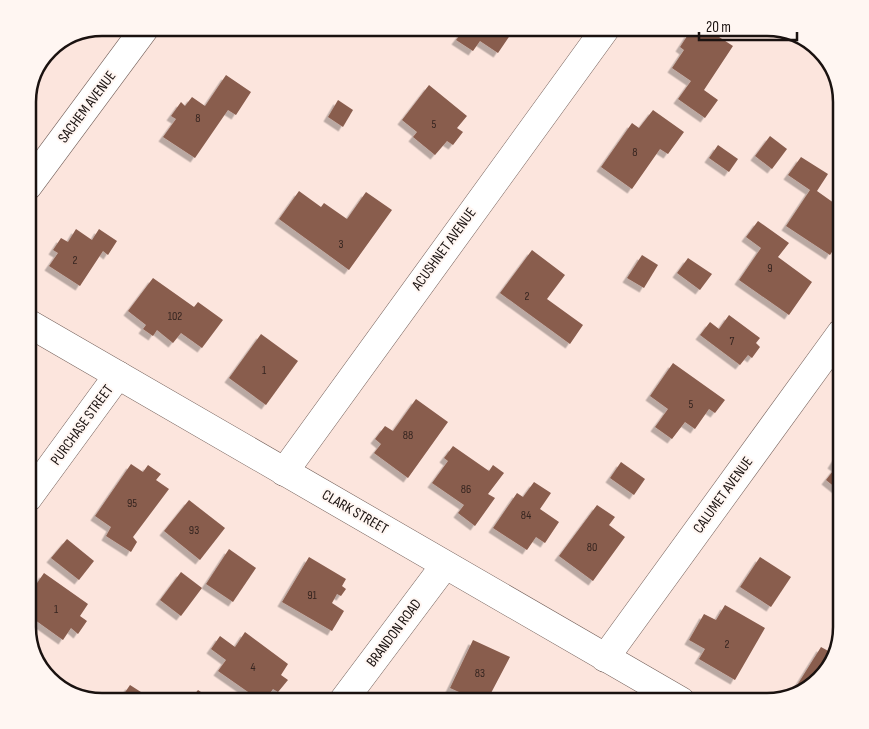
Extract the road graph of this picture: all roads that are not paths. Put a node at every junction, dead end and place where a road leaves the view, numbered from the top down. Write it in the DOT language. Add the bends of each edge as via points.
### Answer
graph roads {
  1 [pos="139,36"];
  2 [pos="600,36"];
  3 [pos="36,175"];
  4 [pos="36,328"];
  5 [pos="833,345"];
  6 [pos="118,376"];
  7 [pos="284,472"];
  8 [pos="36,487"];
  9 [pos="446,565"];
  10 [pos="605,658"];
  11 [pos="350,693"];
  12 [pos="666,693"];
  1 -- 3 [label="street, SACHEM AVENUE"];
  2 -- 7 [label="street, ACUSHNET AVENUE"];
  4 -- 6 [label="street, CLARK STREET"];
  5 -- 10 [label="street, CALUMET AVENUE"];
  6 -- 7 [label="street, CLARK STREET"];
  6 -- 8 [label="street, PURCHASE STREET"];
  7 -- 9 [label="street, CLARK STREET"];
  9 -- 10 [label="street, CLARK STREET"];
  9 -- 11 [label="street, BRANDON ROAD"];
  10 -- 12 [label="street, CLARK STREET"];
}
